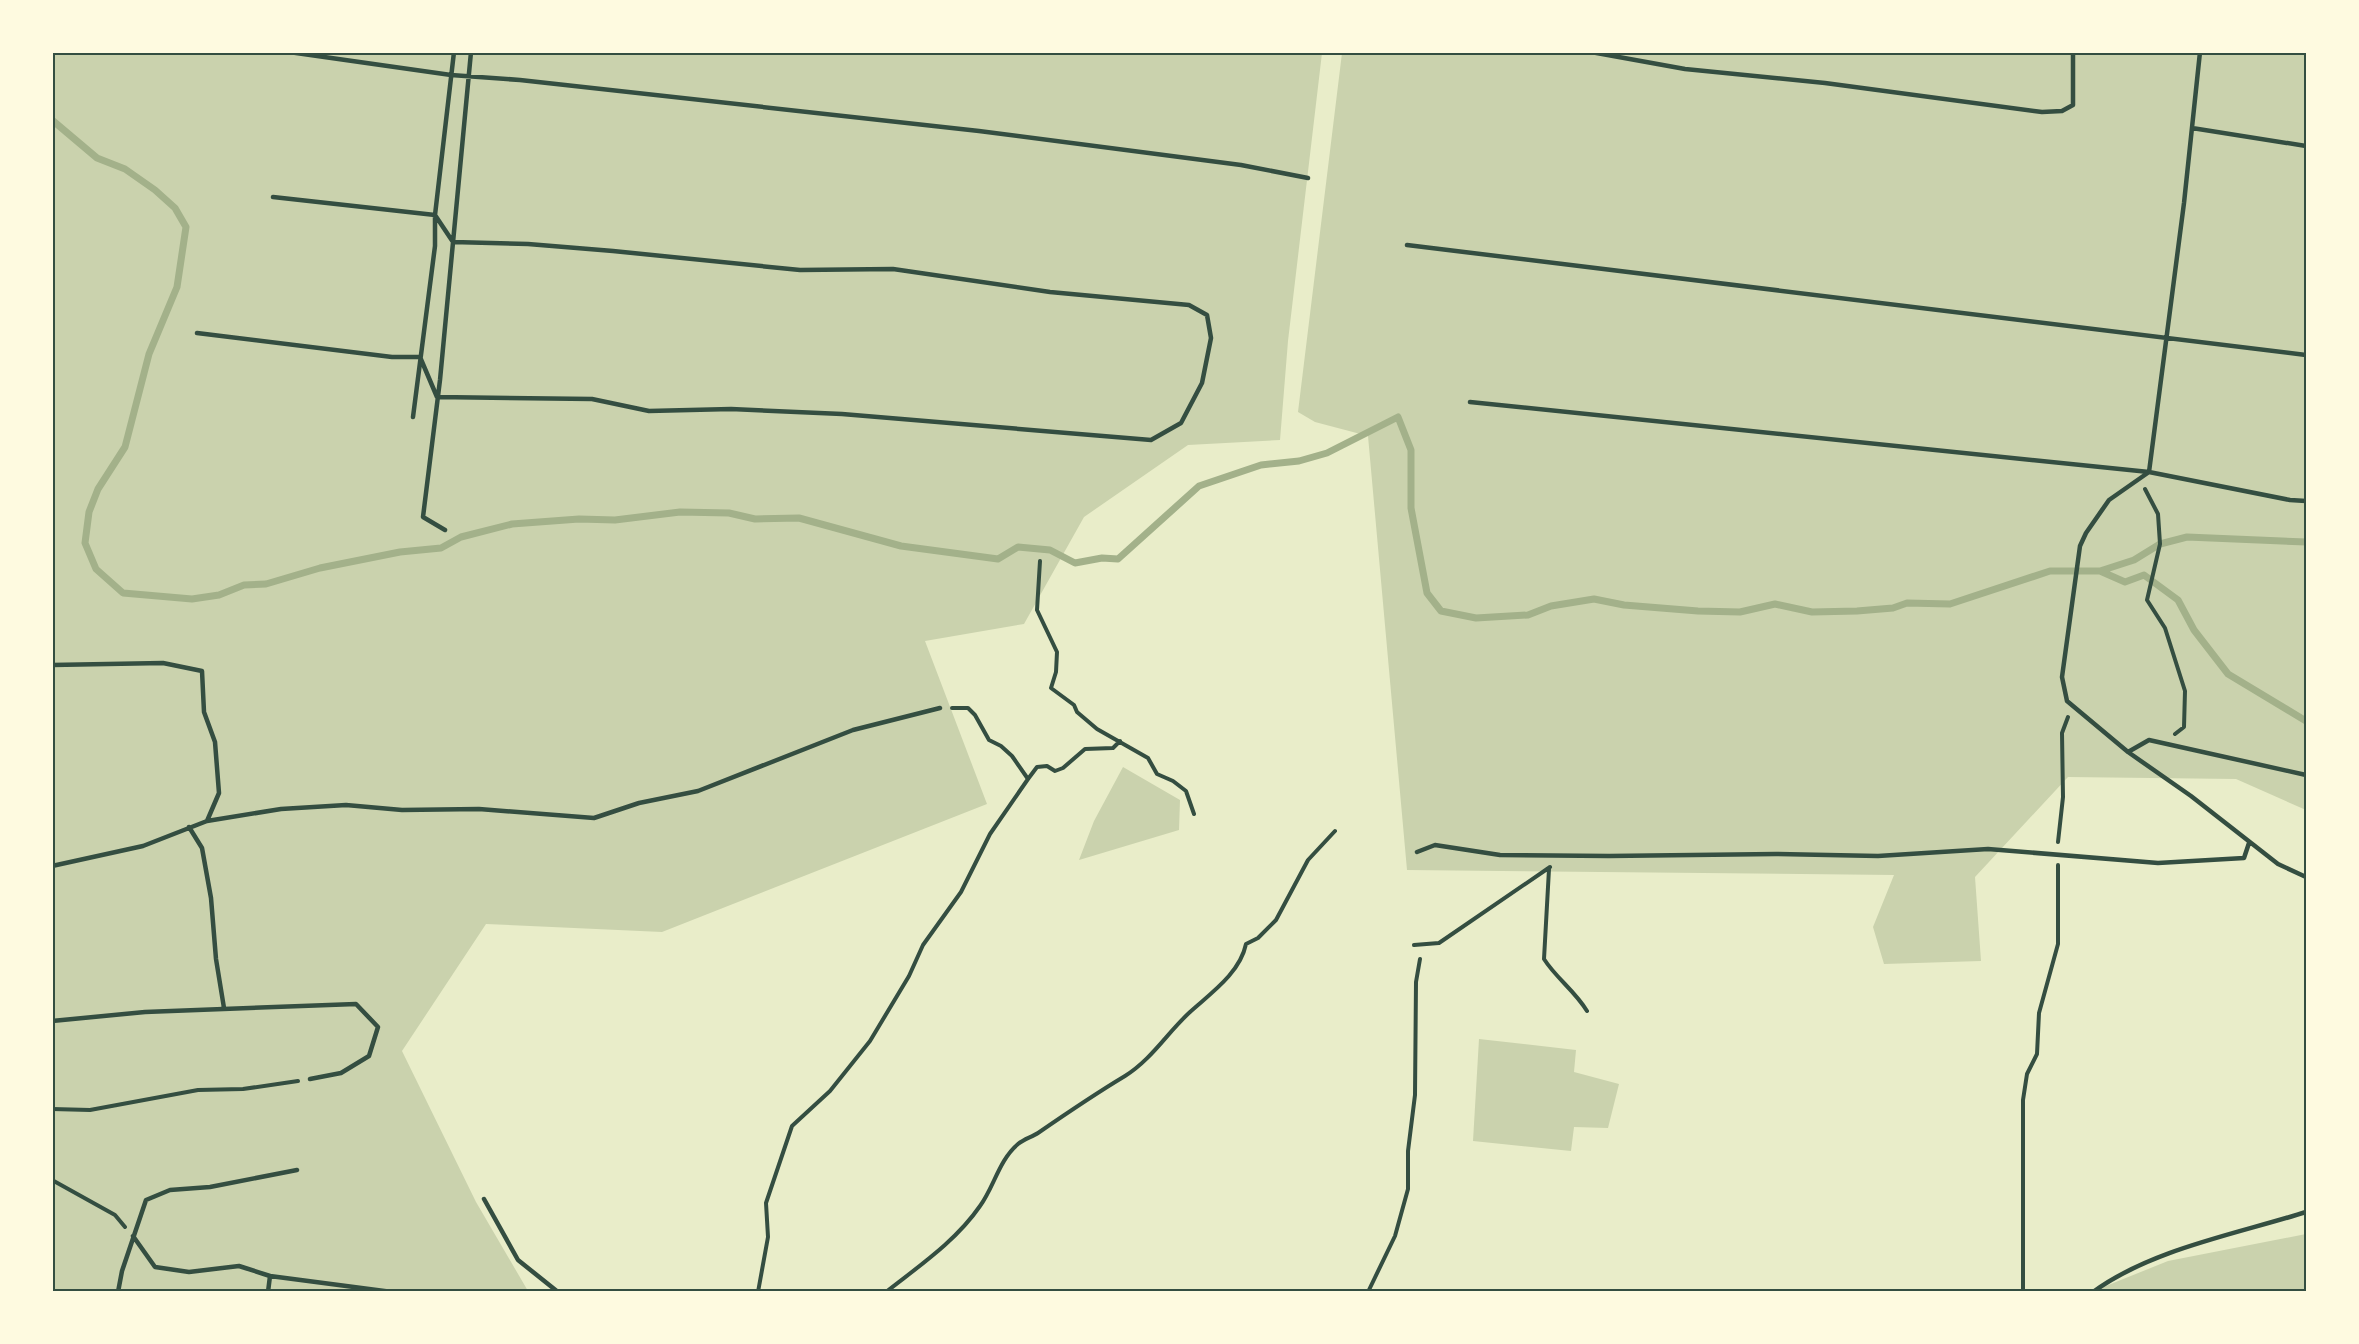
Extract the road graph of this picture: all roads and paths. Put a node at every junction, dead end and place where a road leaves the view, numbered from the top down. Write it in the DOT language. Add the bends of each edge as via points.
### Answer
graph roads {
  1 [pos="289,52"];
  2 [pos="454,52"];
  3 [pos="471,52"];
  4 [pos="1591,52"];
  5 [pos="2073,52"];
  6 [pos="2200,52"];
  7 [pos="451,75"];
  8 [pos="468,77"];
  9 [pos="2192,128"];
  10 [pos="2307,146"];
  11 [pos="1308,178"];
  12 [pos="273,197"];
  13 [pos="435,215"];
  14 [pos="453,242"];
  15 [pos="1407,245"];
  16 [pos="197,333"];
  17 [pos="2165,337"];
  18 [pos="2307,355"];
  19 [pos="420,357"];
  20 [pos="437,397"];
  21 [pos="1470,402"];
  22 [pos="413,417"];
  23 [pos="2149,472"];
  24 [pos="2140,480"];
  25 [pos="2307,501"];
  26 [pos="446,530"];
  27 [pos="1040,561"];
  28 [pos="52,665"];
  29 [pos="2067,701"];
  30 [pos="940,708"];
  31 [pos="1120,741"];
  32 [pos="2165,743"];
  33 [pos="2128,752"];
  34 [pos="2307,775"];
  35 [pos="1028,779"];
  36 [pos="1194,814"];
  37 [pos="207,821"];
  38 [pos="189,827"];
  39 [pos="1335,831"];
  40 [pos="2249,843"];
  41 [pos="1418,852"];
  42 [pos="2058,855"];
  43 [pos="1553,856"];
  44 [pos="52,866"];
  45 [pos="1550,869"];
  46 [pos="2307,877"];
  47 [pos="1414,945"];
  48 [pos="1420,959"];
  49 [pos="224,1008"];
  50 [pos="1587,1011"];
  51 [pos="52,1021"];
  52 [pos="310,1080"];
  53 [pos="52,1109"];
  54 [pos="297,1170"];
  55 [pos="52,1180"];
  56 [pos="484,1198"];
  57 [pos="2307,1212"];
  58 [pos="133,1236"];
  59 [pos="270,1276"];
  60 [pos="118,1292"];
  61 [pos="268,1292"];
  62 [pos="393,1292"];
  63 [pos="558,1292"];
  64 [pos="758,1292"];
  65 [pos="886,1292"];
  66 [pos="1368,1292"];
  67 [pos="2023,1292"];
  68 [pos="2093,1292"];
  1 -- 7 [label="lane"];
  2 -- 7 [label="lane"];
  3 -- 8 [label="lane"];
  4 -- 5 [label="lane" via="1685,69 2042,112 2062,111 2073,105"];
  6 -- 9 [label="lane"];
  7 -- 8 [label="lane"];
  7 -- 13 [label="lane"];
  8 -- 11 [label="lane" via="979,131 1241,165"];
  8 -- 14 [label="lane"];
  9 -- 10 [label="lane"];
  9 -- 17 [label="lane"];
  12 -- 13 [label="lane"];
  13 -- 14 [label="lane"];
  13 -- 19 [label="lane" via="435,246"];
  14 -- 20 [label="lane"];
  14 -- 20 [label="lane" via="560,246 800,270 893,269 1050,292 1188,305 1207,315 1211,338 1202,383 1181,423 1151,440 842,414 731,409 649,411 592,399"];
  15 -- 17 [label="lane"];
  16 -- 19 [label="lane"];
  17 -- 18 [label="lane"];
  17 -- 23 [label="lane"];
  19 -- 20 [label="lane"];
  19 -- 22 [label="lane"];
  20 -- 26 [label="lane" via="423,517"];
  21 -- 23 [label="lane"];
  23 -- 24 [label="lane"];
  23 -- 25 [label="lane"];
  24 -- 29 [label="lane" via="2109,500 2080,546 2062,677"];
  24 -- 32 [label="path" via="2158,514 2160,544 2147,600 2165,628 2185,692 2184,727"];
  27 -- 31 [label="path" via="1037,610 1057,652 1051,688 1097,729"];
  28 -- 37 [label="lane" via="163,663 202,671 204,712 214,742 219,793"];
  29 -- 33 [label="lane"];
  29 -- 42 [label="path" via="2068,719 2062,733 2063,797"];
  30 -- 35 [label="path" via="968,708 989,740 1012,756"];
  30 -- 37 [label="lane" via="853,730 698,791 639,803 594,818 346,805 281,809"];
  31 -- 35 [label="path" via="1113,748 1084,749 1055,771 1047,766 1037,767"];
  31 -- 36 [label="path" via="1148,758 1157,774 1186,791"];
  32 -- 33 [label="lane" via="2149,740"];
  32 -- 34 [label="lane"];
  33 -- 40 [label="lane"];
  35 -- 64 [label="path" via="990,834 961,892 923,945 870,1041 830,1091 792,1126 766,1203 768,1237"];
  37 -- 38 [label="lane"];
  38 -- 44 [label="lane" via="143,846"];
  38 -- 49 [label="lane" via="202,848"];
  39 -- 65 [label="path" via="1308,860 1276,921 1246,944 1243,958 1212,996 1179,1022 1150,1057 1126,1076 1017,1144 970,1219 942,1249"];
  40 -- 42 [label="lane" via="2244,858 2220,860 2158,863"];
  40 -- 46 [label="lane" via="2278,864"];
  41 -- 43 [label="lane" via="1435,845 1500,855"];
  42 -- 43 [label="lane" via="1988,849 1878,856"];
  42 -- 67 [label="path" via="2058,944 2039,1013 2037,1054 2027,1074 2024,1100"];
  43 -- 45 [label="path"];
  45 -- 47 [label="path" via="1439,943"];
  45 -- 50 [label="path" via="1544,959"];
  48 -- 66 [label="path" via="1408,1189 1395,1236"];
  49 -- 51 [label="lane"];
  49 -- 52 [label="lane" via="356,1004 378,1027 369,1056 340,1073"];
  52 -- 53 [label="path" via="243,1089 198,1090 90,1110"];
  54 -- 58 [label="lane" via="210,1187 170,1190 146,1200"];
  55 -- 58 [label="path" via="115,1215"];
  56 -- 63 [label="lane" via="518,1260"];
  57 -- 68 [label="lane" via="2161,1256 2113,1277"];
  58 -- 59 [label="lane" via="155,1267 189,1272 239,1266"];
  58 -- 60 [label="lane"];
  59 -- 61 [label="lane"];
  59 -- 62 [label="lane"];
}
